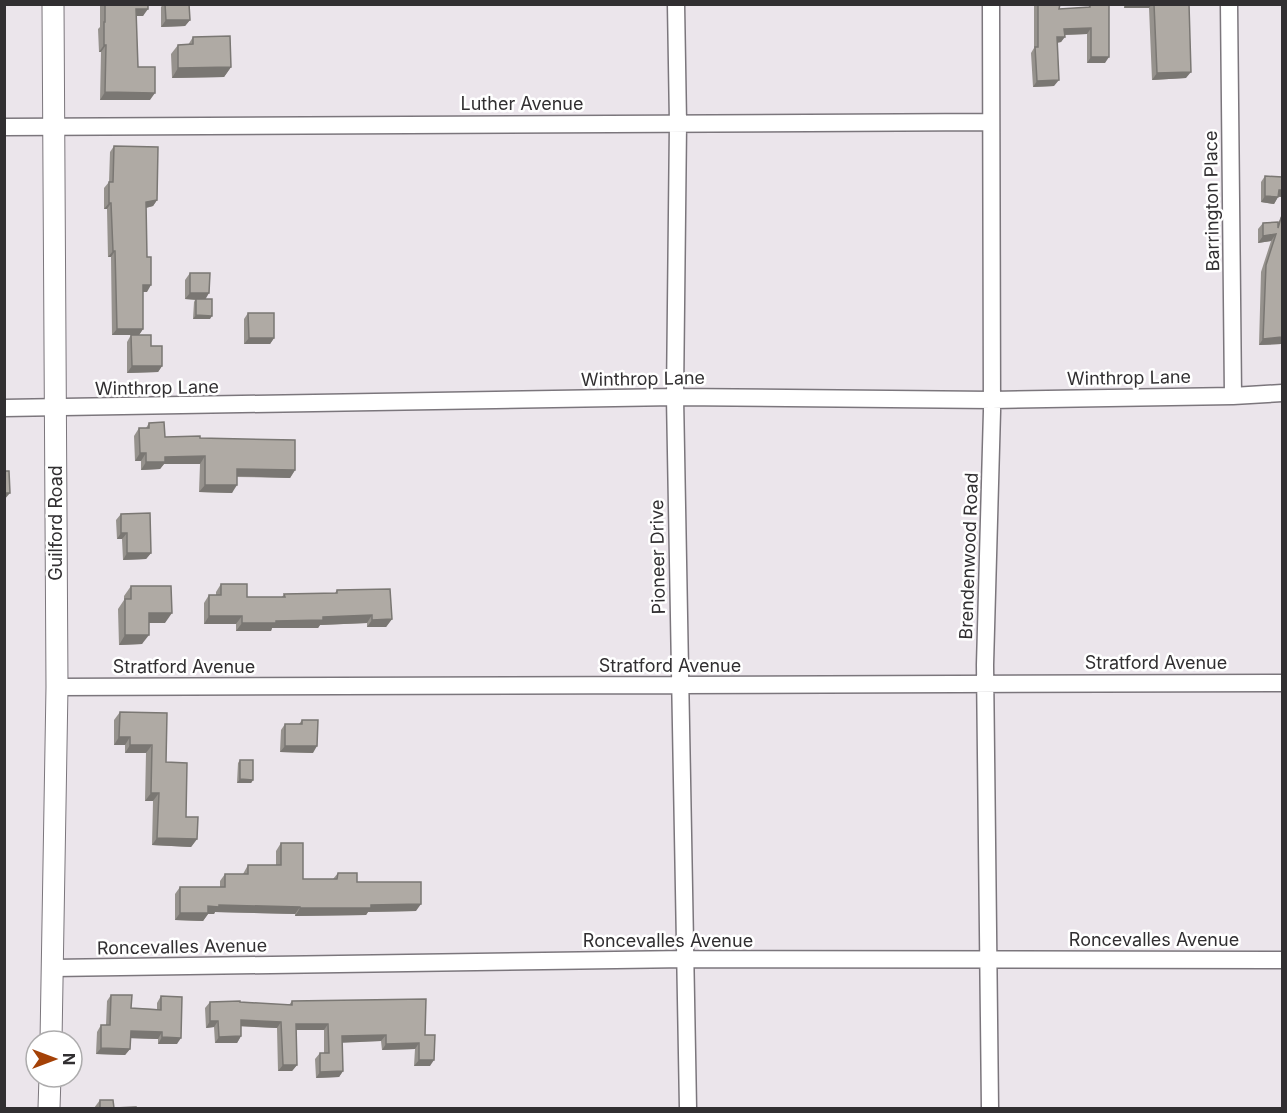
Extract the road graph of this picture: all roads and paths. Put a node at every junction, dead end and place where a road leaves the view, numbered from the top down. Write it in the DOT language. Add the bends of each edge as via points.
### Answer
graph roads {
  1 [pos="53,4"];
  2 [pos="676,4"];
  3 [pos="991,4"];
  4 [pos="1229,4"];
  5 [pos="991,122"];
  6 [pos="678,123"];
  7 [pos="4,127"];
  8 [pos="54,127"];
  9 [pos="1282,393"];
  10 [pos="1233,396"];
  11 [pos="675,397"];
  12 [pos="992,400"];
  13 [pos="4,408"];
  14 [pos="55,409"];
  15 [pos="985,682"];
  16 [pos="1282,683"];
  17 [pos="680,686"];
  18 [pos="57,687"];
  19 [pos="687,959"];
  20 [pos="989,960"];
  21 [pos="1282,960"];
  22 [pos="53,968"];
  23 [pos="51,1029"];
  24 [pos="50,1089"];
  25 [pos="49,1108"];
  26 [pos="688,1108"];
  27 [pos="990,1108"];
  1 -- 8 [label="street, Guilford Road"];
  2 -- 6 [label="street, Pioneer Drive"];
  3 -- 5 [label="street, Brendenwood Road"];
  4 -- 10 [label="street, Barrington Place"];
  5 -- 6 [label="street, Luther Avenue"];
  5 -- 12 [label="street, Brendenwood Road"];
  6 -- 8 [label="street, Luther Avenue"];
  6 -- 11 [label="street, Pioneer Drive"];
  7 -- 8 [label="street, Luther Avenue"];
  8 -- 14 [label="street, Guilford Road"];
  9 -- 10 [label="street, Winthrop Lane"];
  10 -- 12 [label="street, Winthrop Lane"];
  11 -- 12 [label="street, Winthrop Lane"];
  11 -- 14 [label="street, Winthrop Lane"];
  11 -- 17 [label="street, Pioneer Drive"];
  12 -- 15 [label="street, Brendenwood Road"];
  13 -- 14 [label="street, Winthrop Lane"];
  14 -- 18 [label="street, Guilford Road"];
  15 -- 16 [label="street, Stratford Avenue"];
  15 -- 17 [label="street, Stratford Avenue"];
  15 -- 20 [label="street, Brendenwood Road"];
  17 -- 18 [label="street, Stratford Avenue"];
  17 -- 19 [label="street, Pioneer Drive"];
  18 -- 22 [label="street, Guilford Road"];
  19 -- 20 [label="street, Roncevalles Avenue"];
  19 -- 22 [label="street, Roncevalles Avenue"];
  19 -- 26 [label="street, Pioneer Drive"];
  20 -- 21 [label="street, Roncevalles Avenue"];
  20 -- 27 [label="street, Brendenwood Road"];
  22 -- 23 [label="street, Guilford Road"];
  24 -- 25 [label="street"];
}
